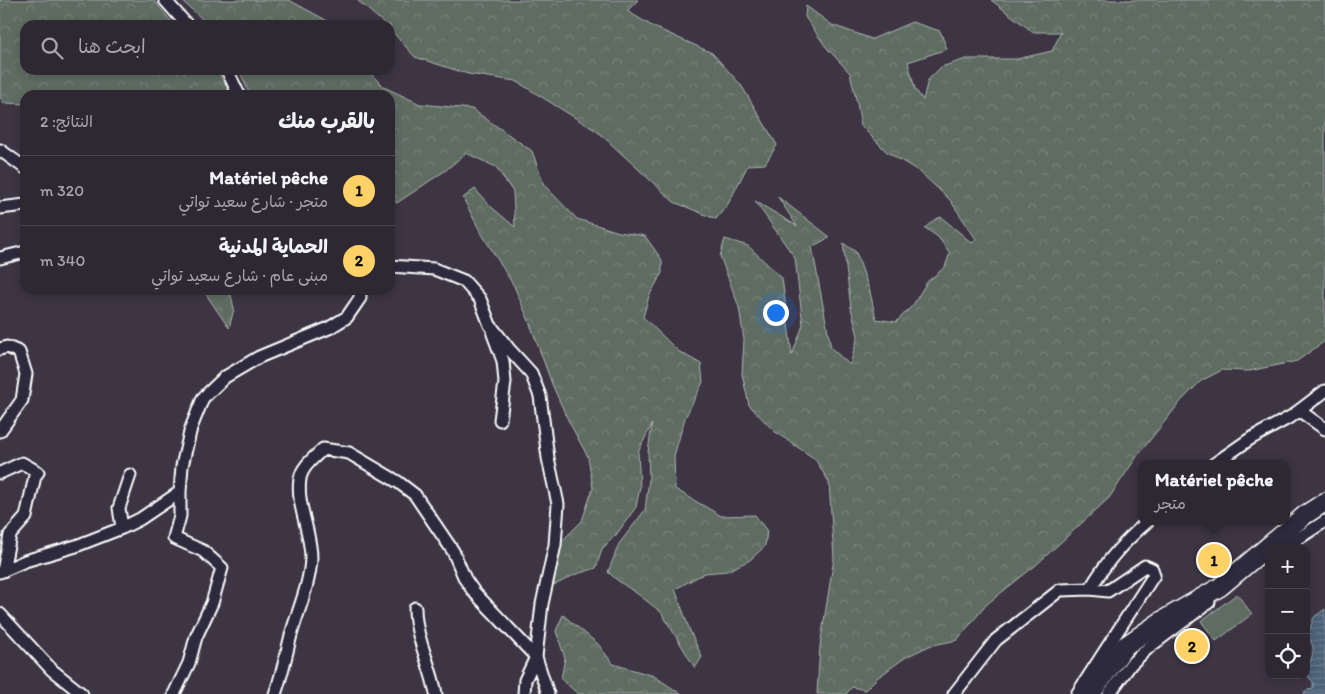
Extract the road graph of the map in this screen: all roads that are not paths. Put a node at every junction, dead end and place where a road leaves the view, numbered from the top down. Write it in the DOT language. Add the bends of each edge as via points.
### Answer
graph roads {
  1 [pos="165,0"];
  2 [pos="183,20"];
  3 [pos="229,75"];
  4 [pos="236,90"];
  5 [pos="0,150"];
  6 [pos="20,164"];
  7 [pos="20,206"];
  8 [pos="0,208"];
  9 [pos="20,253"];
  10 [pos="0,258"];
  11 [pos="395,266"];
  12 [pos="360,295"];
  13 [pos="490,325"];
  14 [pos="0,349"];
  15 [pos="1325,391"];
  16 [pos="1300,411"];
  17 [pos="500,420"];
  18 [pos="1325,429"];
  19 [pos="0,432"];
  20 [pos="1220,460"];
  21 [pos="0,473"];
  22 [pos="130,474"];
  23 [pos="180,492"];
  24 [pos="1325,502"];
  25 [pos="1325,521"];
  26 [pos="1143,525"];
  27 [pos="122,528"];
  28 [pos="1290,544"];
  29 [pos="1265,561"];
  30 [pos="2,571"];
  31 [pos="1090,589"];
  32 [pos="415,608"];
  33 [pos="0,614"];
  34 [pos="536,657"];
  35 [pos="82,694"];
  36 [pos="174,694"];
  37 [pos="275,694"];
  38 [pos="436,694"];
  39 [pos="524,694"];
  40 [pos="548,694"];
  41 [pos="954,694"];
  42 [pos="1078,694"];
  43 [pos="1091,694"];
  44 [pos="1109,694"];
  1 -- 2 [label="street"];
  3 -- 4 [label="street"];
  5 -- 6 [label="street"];
  7 -- 8 [label="street"];
  9 -- 10 [label="street"];
  11 -- 13 [label="street" via="434,269 464,281 480,299"];
  12 -- 23 [label="street" via="347,317 329,328 259,357 225,377 203,398 191,428"];
  13 -- 17 [label="street" via="503,361 505,382"];
  13 -- 34 [label="street" via="530,373 540,396 558,504 555,546 542,604"];
  14 -- 19 [label="street" via="7,347 19,352 26,374 22,400"];
  15 -- 16 [label="street"];
  16 -- 18 [label="street"];
  16 -- 20 [label="street"];
  21 -- 30 [label="street" via="22,462 38,472 26,517 10,535"];
  22 -- 27 [label="street" via="119,508"];
  23 -- 27 [label="street"];
  23 -- 36 [label="street" via="180,516 174,538 203,551 222,568 212,603"];
  24 -- 43 [label="main road" via="1220,586 1125,646"];
  25 -- 28 [label="street"];
  26 -- 31 [label="street" via="1105,564"];
  27 -- 30 [label="street"];
  29 -- 44 [label="street" via="1148,648 1131,664"];
  31 -- 41 [label="street" via="1060,590 996,640"];
  31 -- 42 [label="street" via="1108,591 1145,566 1154,572"];
  32 -- 38 [label="street" via="416,623"];
  33 -- 35 [label="street" via="52,670"];
  34 -- 37 [label="street" via="474,592 453,551 415,495 349,453 323,449 306,465 300,478 310,558 306,585"];
  34 -- 39 [label="street" via="525,680"];
  34 -- 40 [label="street"];
}
